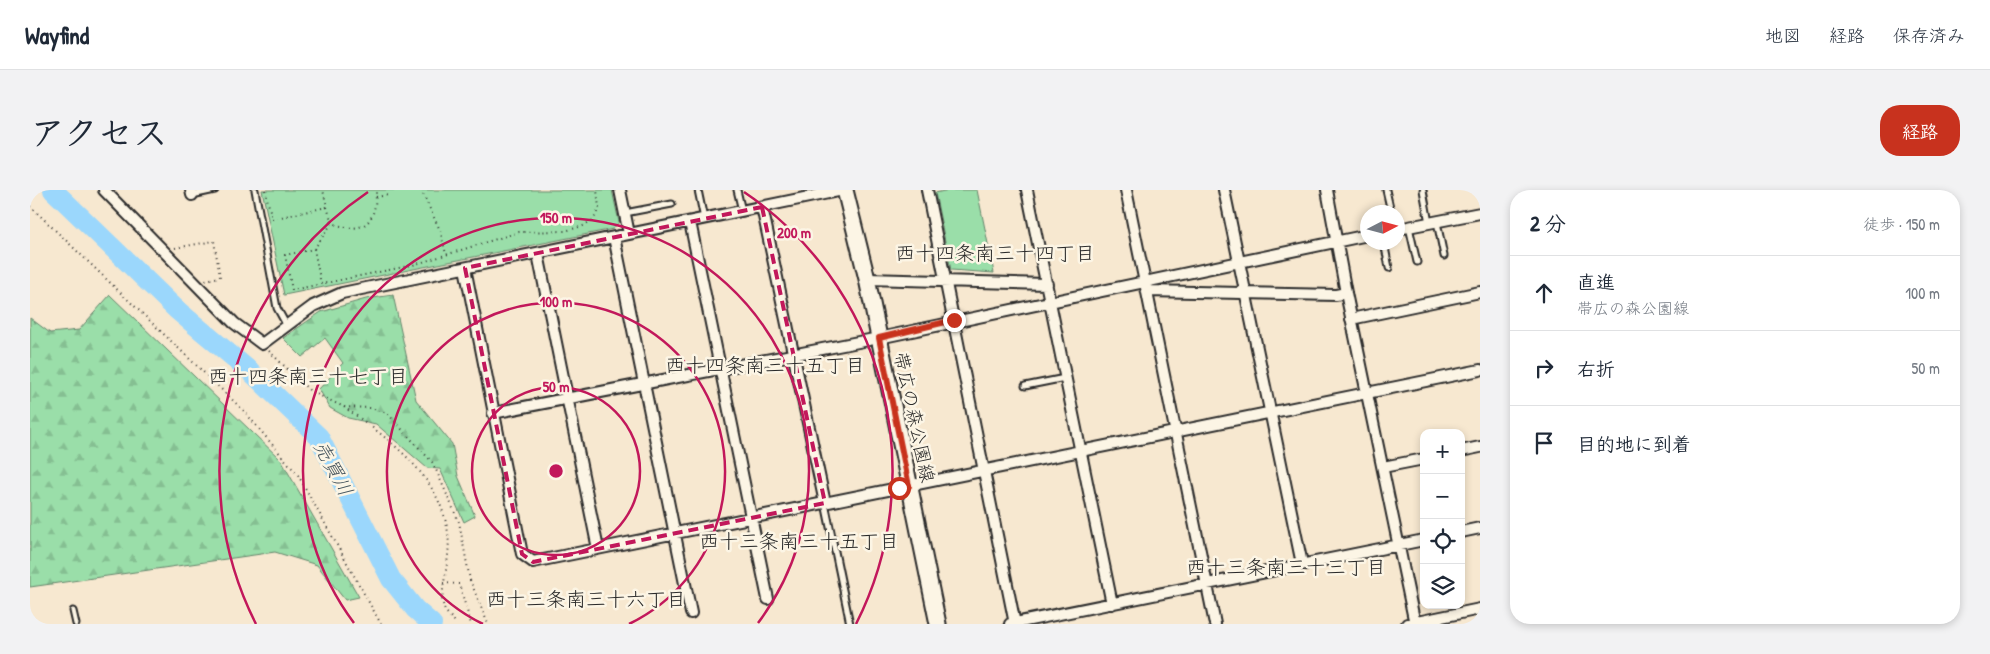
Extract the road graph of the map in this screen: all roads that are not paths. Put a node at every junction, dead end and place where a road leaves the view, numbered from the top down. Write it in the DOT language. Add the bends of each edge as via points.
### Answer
graph roads {
  1 [pos="104,190"];
  2 [pos="215,190"];
  3 [pos="255,190"];
  4 [pos="620,190"];
  5 [pos="698,190"];
  6 [pos="737,190"];
  7 [pos="844,190"];
  8 [pos="927,190"];
  9 [pos="1028,190"];
  10 [pos="1126,190"];
  11 [pos="1224,190"];
  12 [pos="1327,190"];
  13 [pos="1386,190"];
  14 [pos="1423,190"];
  15 [pos="192,192"];
  16 [pos="672,204"];
  17 [pos="1389,205"];
  18 [pos="762,207"];
  19 [pos="742,211"];
  20 [pos="625,213"];
  21 [pos="1480,213"];
  22 [pos="704,219"];
  23 [pos="690,222"];
  24 [pos="1433,222"];
  25 [pos="1409,227"];
  26 [pos="1405,228"];
  27 [pos="629,234"];
  28 [pos="1360,236"];
  29 [pos="614,237"];
  30 [pos="1336,241"];
  31 [pos="1386,250"];
  32 [pos="538,254"];
  33 [pos="1444,256"];
  34 [pos="1239,261"];
  35 [pos="1417,262"];
  36 [pos="465,268"];
  37 [pos="1389,268"];
  38 [pos="867,279"];
  39 [pos="946,280"];
  40 [pos="1146,280"];
  41 [pos="1047,284"];
  42 [pos="1148,291"];
  43 [pos="1480,292"];
  44 [pos="1245,293"];
  45 [pos="1346,293"];
  46 [pos="1051,301"];
  47 [pos="1351,319"];
  48 [pos="954,320"];
  49 [pos="287,326"];
  50 [pos="879,338"];
  51 [pos="794,354"];
  52 [pos="721,368"];
  53 [pos="1480,370"];
  54 [pos="1066,378"];
  55 [pos="644,383"];
  56 [pos="1026,386"];
  57 [pos="1366,393"];
  58 [pos="567,398"];
  59 [pos="1269,412"];
  60 [pos="493,413"];
  61 [pos="1176,432"];
  62 [pos="1480,447"];
  63 [pos="1080,450"];
  64 [pos="1465,450"];
  65 [pos="1420,460"];
  66 [pos="1383,467"];
  67 [pos="985,471"];
  68 [pos="909,486"];
  69 [pos="825,503"];
  70 [pos="752,519"];
  71 [pos="1480,528"];
  72 [pos="1465,531"];
  73 [pos="674,534"];
  74 [pos="1420,541"];
  75 [pos="1399,545"];
  76 [pos="598,549"];
  77 [pos="1302,564"];
  78 [pos="1207,585"];
  79 [pos="768,599"];
  80 [pos="1112,604"];
  81 [pos="1480,609"];
  82 [pos="73,611"];
  83 [pos="691,613"];
  84 [pos="76,624"];
  85 [pos="850,624"];
  86 [pos="938,624"];
  87 [pos="1013,624"];
  88 [pos="1215,624"];
  89 [pos="1412,624"];
  1 -- 49 [label="street" via="234,323 262,344"];
  2 -- 15 [label="lane"];
  3 -- 49 [label="lane" via="277,308"];
  4 -- 20 [label="street"];
  5 -- 22 [label="lane"];
  6 -- 19 [label="lane"];
  7 -- 18 [label="street"];
  7 -- 38 [label="main road, 帯広の森公園線"];
  8 -- 39 [label="street"];
  9 -- 41 [label="street"];
  10 -- 40 [label="street"];
  11 -- 34 [label="street"];
  12 -- 30 [label="street"];
  13 -- 17 [label="lane"];
  14 -- 24 [label="lane"];
  16 -- 20 [label="lane"];
  18 -- 19 [label="street"];
  18 -- 51 [label="street"];
  19 -- 22 [label="street"];
  20 -- 27 [label="street"];
  21 -- 24 [label="street"];
  22 -- 23 [label="street"];
  23 -- 27 [label="street"];
  23 -- 52 [label="street"];
  24 -- 25 [label="street"];
  24 -- 33 [label="lane"];
  25 -- 26 [label="street"];
  25 -- 35 [label="lane"];
  27 -- 29 [label="street"];
  28 -- 30 [label="street"];
  29 -- 32 [label="street"];
  29 -- 55 [label="street"];
  30 -- 34 [label="street"];
  30 -- 45 [label="street"];
  31 -- 37 [label="lane"];
  32 -- 36 [label="street"];
  32 -- 58 [label="street"];
  34 -- 40 [label="street"];
  34 -- 44 [label="street"];
  36 -- 49 [label="street" via="342,293 313,306"];
  36 -- 60 [label="street"];
  38 -- 39 [label="street"];
  38 -- 50 [label="main road, 帯広の森公園線"];
  39 -- 41 [label="street"];
  39 -- 48 [label="street"];
  40 -- 42 [label="street"];
  40 -- 46 [label="street"];
  41 -- 46 [label="street"];
  42 -- 44 [label="street"];
  42 -- 61 [label="street"];
  43 -- 47 [label="street"];
  44 -- 45 [label="street"];
  44 -- 59 [label="street"];
  45 -- 47 [label="street"];
  46 -- 48 [label="street"];
  46 -- 54 [label="street"];
  47 -- 57 [label="street"];
  48 -- 50 [label="street"];
  48 -- 67 [label="street"];
  50 -- 51 [label="street"];
  50 -- 68 [label="main road, 帯広の森公園線"];
  51 -- 52 [label="street"];
  51 -- 69 [label="street"];
  52 -- 55 [label="street"];
  52 -- 70 [label="street"];
  53 -- 57 [label="street"];
  54 -- 56 [label="lane"];
  54 -- 63 [label="street"];
  55 -- 58 [label="street"];
  55 -- 73 [label="street"];
  57 -- 59 [label="street"];
  57 -- 66 [label="street"];
  58 -- 60 [label="street"];
  58 -- 76 [label="street"];
  59 -- 61 [label="street"];
  59 -- 77 [label="street"];
  60 -- 76 [label="street" via="522,554 532,562"];
  61 -- 63 [label="street"];
  61 -- 78 [label="street"];
  62 -- 64 [label="street"];
  63 -- 67 [label="street"];
  63 -- 80 [label="street"];
  65 -- 66 [label="street"];
  66 -- 75 [label="street"];
  67 -- 68 [label="street"];
  67 -- 87 [label="street"];
  68 -- 69 [label="street"];
  68 -- 86 [label="main road, 帯広の森公園線"];
  69 -- 70 [label="street"];
  69 -- 85 [label="lane"];
  70 -- 73 [label="street"];
  70 -- 79 [label="street"];
  71 -- 72 [label="street"];
  73 -- 76 [label="street"];
  73 -- 83 [label="street"];
  74 -- 75 [label="street"];
  75 -- 77 [label="street"];
  75 -- 89 [label="street"];
  77 -- 78 [label="street"];
  78 -- 80 [label="street"];
  78 -- 88 [label="street"];
  80 -- 87 [label="street"];
  81 -- 89 [label="street"];
  82 -- 84 [label="lane"];
}
